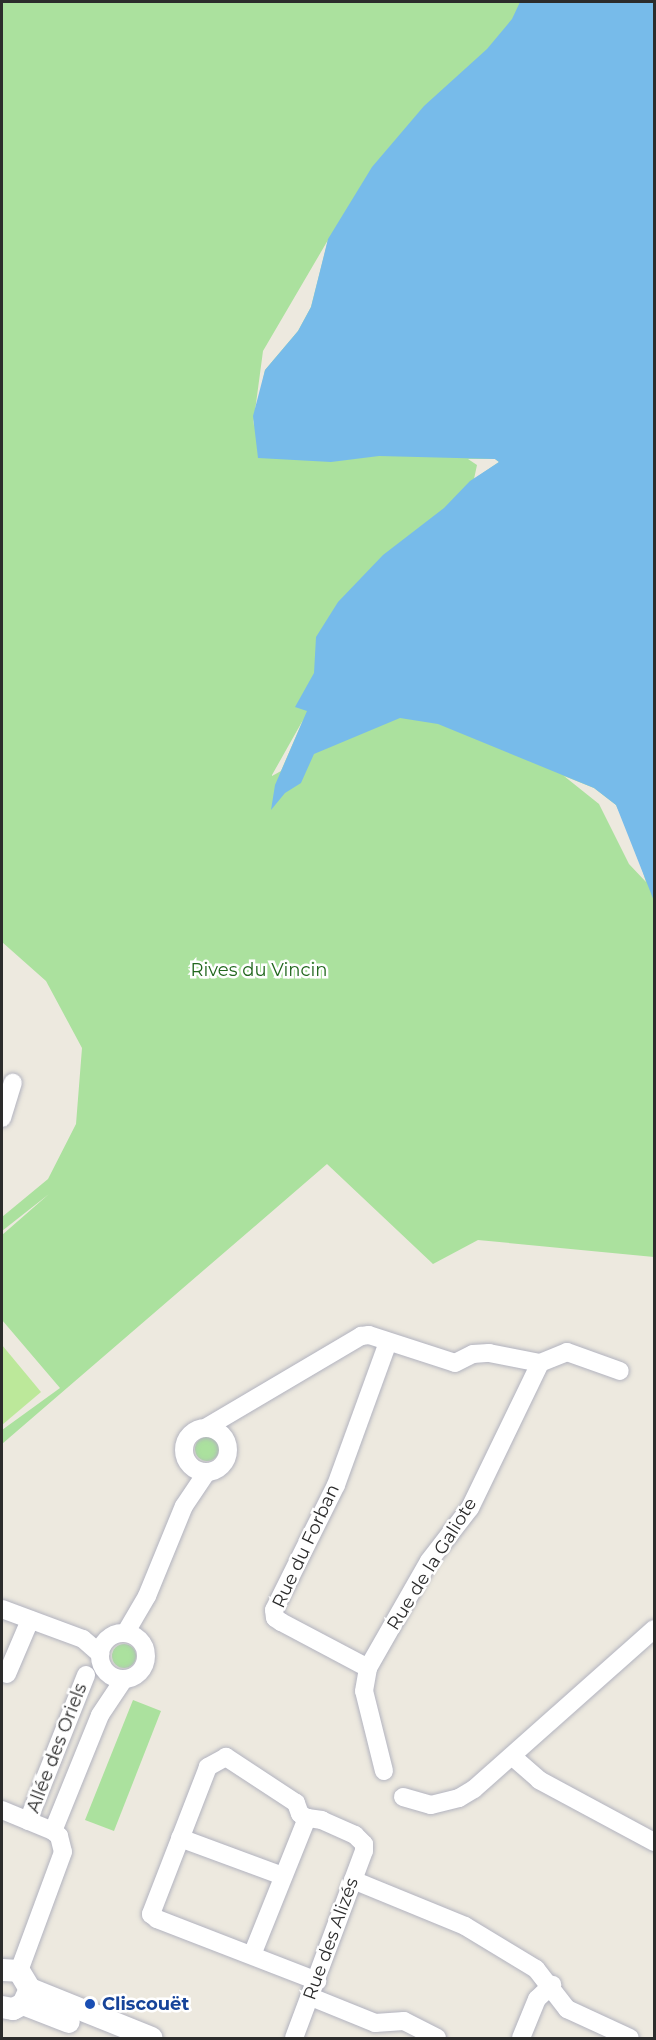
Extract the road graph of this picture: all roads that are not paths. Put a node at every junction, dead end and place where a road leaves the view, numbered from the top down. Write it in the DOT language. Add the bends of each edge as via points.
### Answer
graph roads {
  1 [pos="13,1083"];
  2 [pos="2,1118"];
  3 [pos="388,1342"];
  4 [pos="540,1363"];
  5 [pos="620,1371"];
  6 [pos="242,1407"];
  7 [pos="207,1427"];
  8 [pos="225,1438"];
  9 [pos="187,1462"];
  10 [pos="206,1473"];
  11 [pos="184,1506"];
  12 [pos="2,1609"];
  13 [pos="30,1620"];
  14 [pos="654,1629"];
  15 [pos="133,1636"];
  16 [pos="103,1663"];
  17 [pos="368,1668"];
  18 [pos="7,1674"];
  19 [pos="86,1675"];
  20 [pos="124,1679"];
  21 [pos="100,1715"];
  22 [pos="513,1757"];
  23 [pos="384,1771"];
  24 [pos="403,1797"];
  25 [pos="2,1810"];
  26 [pos="307,1818"];
  27 [pos="28,1821"];
  28 [pos="53,1831"];
  29 [pos="180,1838"];
  30 [pos="654,1842"];
  31 [pos="283,1876"];
  32 [pos="353,1880"];
  33 [pos="252,1955"];
  34 [pos="552,1985"];
  35 [pos="314,1989"];
  36 [pos="11,1994"];
  37 [pos="109,2038"];
  38 [pos="152,2038"];
  39 [pos="294,2038"];
  40 [pos="437,2038"];
  41 [pos="521,2038"];
  42 [pos="630,2038"];
  1 -- 2 [label="street"];
  3 -- 4 [label="street" via="455,1363 473,1354 489,1353"];
  3 -- 6 [label="street" via="361,1336"];
  3 -- 17 [label="street, Rue du Forban" via="336,1485 274,1610 275,1618 281,1622"];
  4 -- 5 [label="street" via="567,1352"];
  4 -- 17 [label="street, Rue de la Galiote" via="470,1508 429,1561"];
  6 -- 7 [label="street"];
  6 -- 8 [label="street" via="227,1426"];
  7 -- 8 [label="street"];
  7 -- 9 [label="street" via="194,1431 185,1442"];
  8 -- 10 [label="street" via="226,1458 218,1468"];
  9 -- 10 [label="street"];
  9 -- 11 [label="street"];
  10 -- 11 [label="street"];
  11 -- 15 [label="street"];
  12 -- 13 [label="street"];
  13 -- 16 [label="street" via="83,1639"];
  13 -- 18 [label="street"];
  14 -- 22 [label="street"];
  15 -- 16 [label="street" via="111,1635"];
  15 -- 20 [label="street" via="146,1651 145,1664 136,1675"];
  16 -- 20 [label="street"];
  16 -- 21 [label="street"];
  17 -- 23 [label="street, Rue de la Galiote" via="364,1691"];
  19 -- 27 [label="street, Allée des Oriels"];
  20 -- 21 [label="street"];
  21 -- 28 [label="street"];
  22 -- 24 [label="street" via="459,1798 431,1805"];
  22 -- 30 [label="street" via="539,1780"];
  25 -- 27 [label="street"];
  26 -- 29 [label="street" via="300,1814 296,1803 226,1757 208,1767"];
  26 -- 31 [label="street"];
  26 -- 32 [label="street, Rue des Alizés" via="322,1820 361,1840 364,1851"];
  27 -- 28 [label="street"];
  28 -- 36 [label="street" via="62,1843 61,1862"];
  29 -- 31 [label="street"];
  29 -- 33 [label="street" via="151,1914"];
  31 -- 33 [label="street"];
  32 -- 34 [label="street" via="465,1926 536,1969"];
  32 -- 35 [label="street, Rue des Alizés"];
  33 -- 35 [label="street"];
  34 -- 41 [label="street" via="537,2000"];
  34 -- 42 [label="street" via="567,2009"];
  35 -- 39 [label="street, Rue des Alizés"];
  35 -- 40 [label="street" via="375,2024 404,2021"];
  36 -- 37 [label="street"];
  36 -- 38 [label="street"];
}
